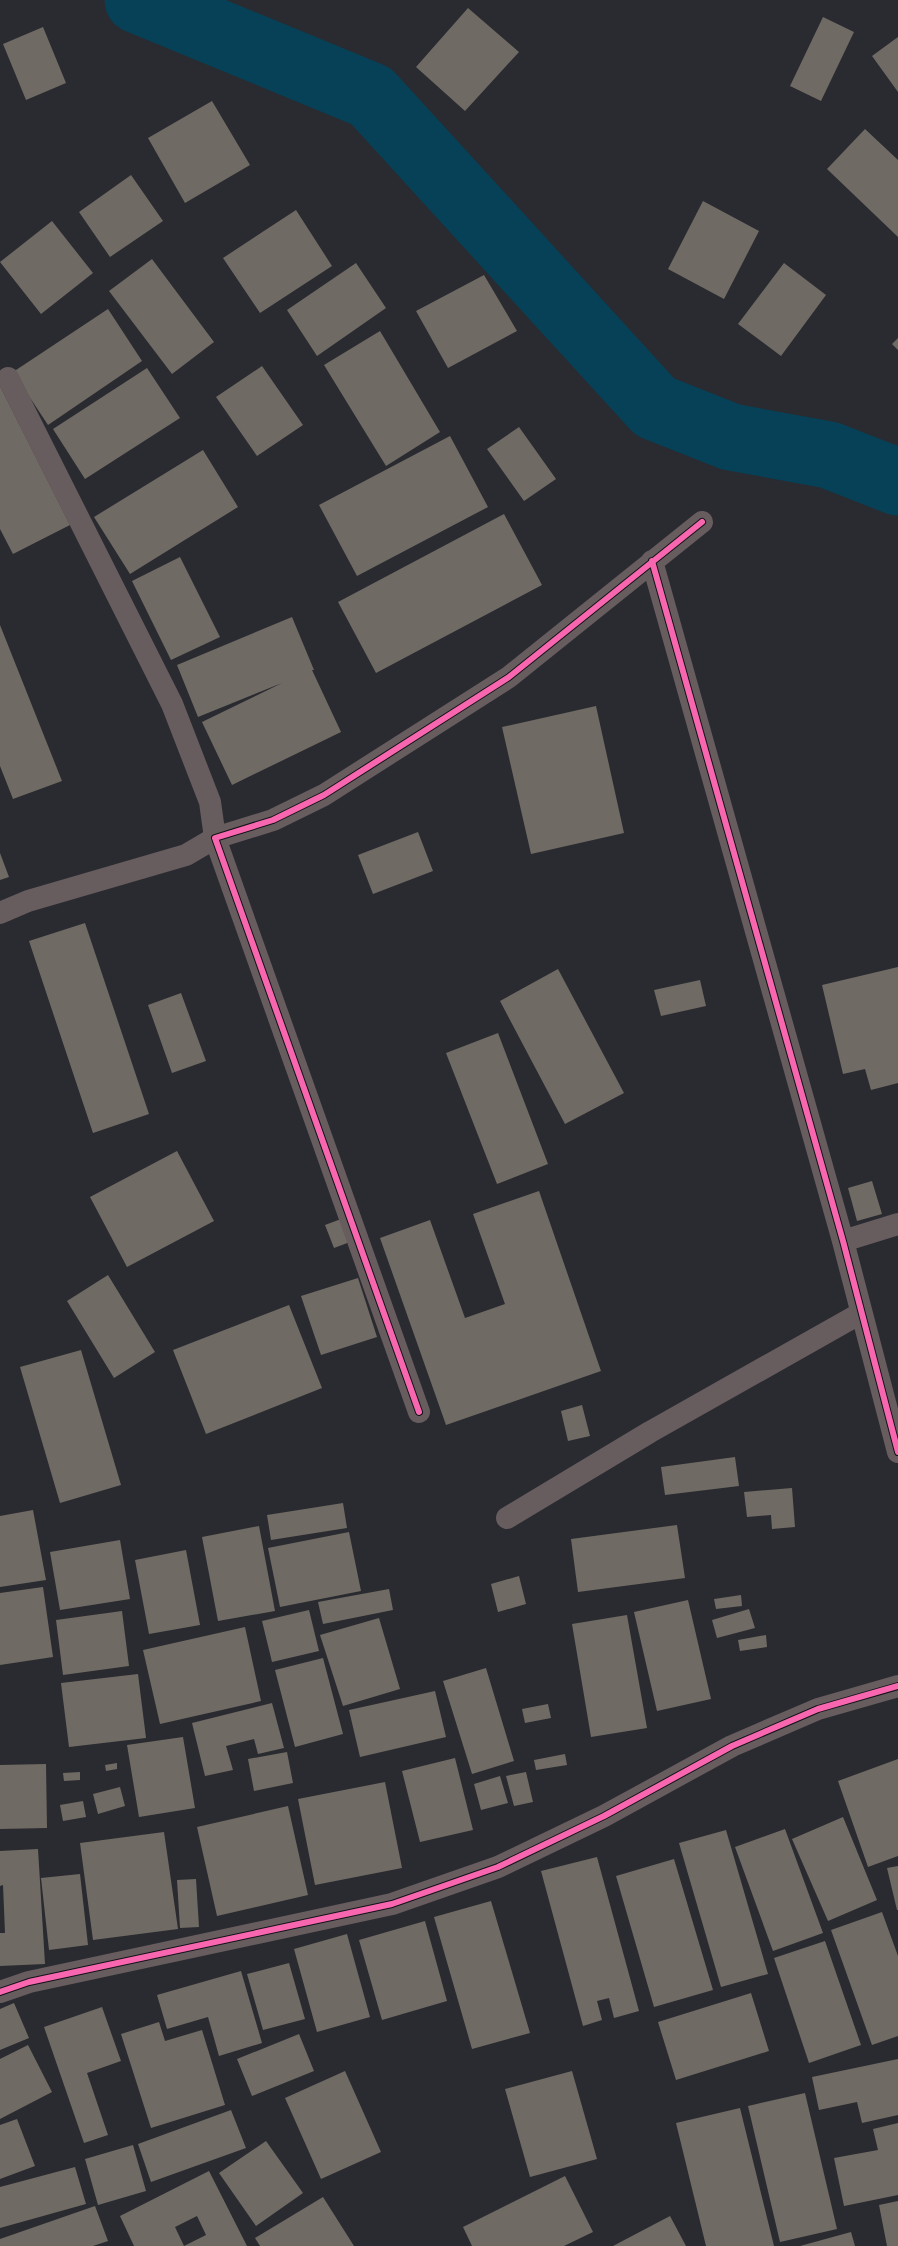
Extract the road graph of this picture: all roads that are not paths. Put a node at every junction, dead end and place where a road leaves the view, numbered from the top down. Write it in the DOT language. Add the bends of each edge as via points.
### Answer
graph roads {
  1 [pos="8,378"];
  2 [pos="702,522"];
  3 [pos="652,561"];
  4 [pos="215,838"];
  5 [pos="0,913"];
  6 [pos="898,1224"];
  7 [pos="843,1241"];
  8 [pos="861,1313"];
  9 [pos="419,1412"];
  10 [pos="898,1452"];
  11 [pos="507,1518"];
  12 [pos="898,1686"];
  13 [pos="0,1992"];
  1 -- 4 [label="street" via="172,704 210,802"];
  2 -- 3 [label="street"];
  3 -- 4 [label="street" via="508,676 324,795 273,820"];
  3 -- 7 [label="street"];
  4 -- 5 [label="street" via="186,856 28,901"];
  4 -- 9 [label="street"];
  6 -- 7 [label="street"];
  7 -- 8 [label="street"];
  8 -- 10 [label="street"];
  8 -- 11 [label="street" via="650,1432"];
  12 -- 13 [label="street" via="818,1709 732,1746 604,1816 498,1867 392,1904 29,1982"];
}
